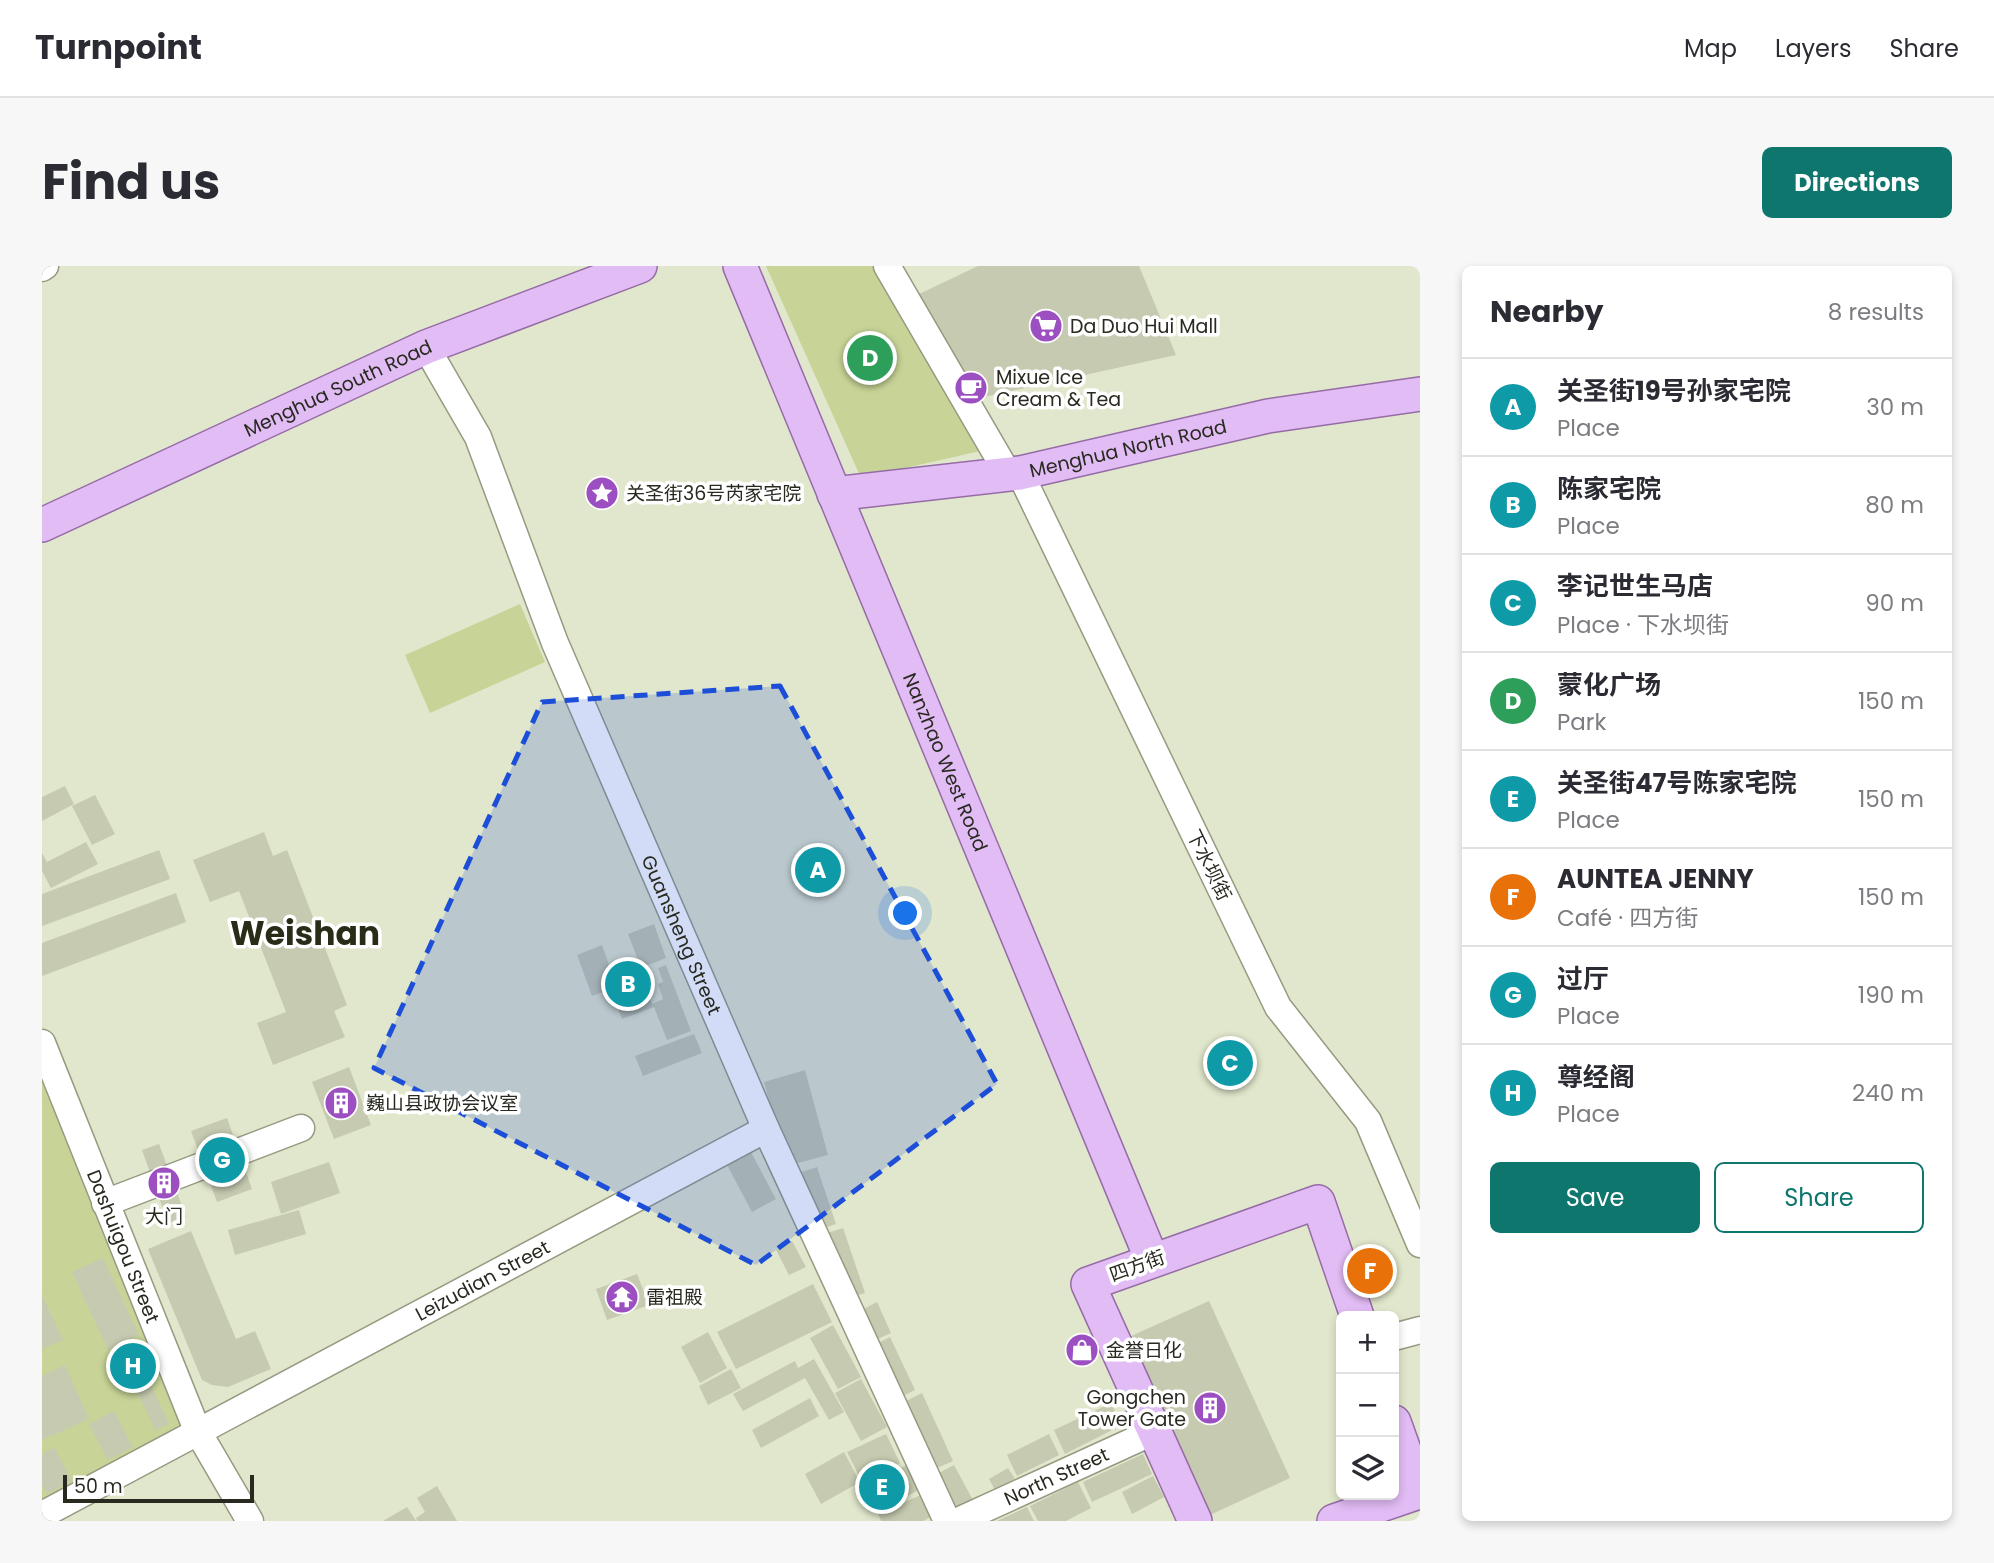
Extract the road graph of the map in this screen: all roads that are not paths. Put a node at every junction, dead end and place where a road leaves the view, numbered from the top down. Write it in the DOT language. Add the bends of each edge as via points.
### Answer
graph roads {
  1 [pos="640,266"];
  2 [pos="740,266"];
  3 [pos="887,266"];
  4 [pos="426,347"];
  5 [pos="1420,394"];
  6 [pos="1014,473"];
  7 [pos="834,494"];
  8 [pos="42,525"];
  9 [pos="42,1043"];
  10 [pos="301,1128"];
  11 [pos="766,1129"];
  12 [pos="105,1203"];
  13 [pos="1420,1244"];
  14 [pos="1152,1260"];
  15 [pos="1355,1311"];
  16 [pos="1420,1330"];
  17 [pos="1399,1336"];
  18 [pos="197,1430"];
  19 [pos="1155,1431"];
  20 [pos="1399,1436"];
  21 [pos="42,1515"];
  22 [pos="250,1521"];
  23 [pos="947,1521"];
  24 [pos="958,1521"];
  25 [pos="1195,1521"];
  26 [pos="1334,1521"];
  1 -- 4 [label="main road, Menghua South Road"];
  2 -- 7 [label="main road, Nanzhao West Road"];
  3 -- 6 [label="street, 下水坝街"];
  4 -- 8 [label="main road, Menghua South Road"];
  4 -- 11 [label="street, Guansheng Street" via="478,437 555,643"];
  5 -- 6 [label="main road, Menghua North Road" via="1268,416"];
  6 -- 7 [label="main road, Menghua North Road"];
  6 -- 13 [label="street, 下水坝街" via="1278,1007 1368,1121"];
  7 -- 14 [label="main road, Nanzhao West Road"];
  9 -- 12 [label="street, Dashuigou Street"];
  10 -- 12 [label="street"];
  11 -- 18 [label="street, Leizudian Street"];
  11 -- 23 [label="street, Guansheng Street"];
  12 -- 18 [label="street, Dashuigou Street"];
  14 -- 15 [label="main road, 四方街" via="1318,1202"];
  14 -- 19 [label="main road, 四方街" via="1088,1284"];
  16 -- 17 [label="street"];
  18 -- 21 [label="street, Leizudian Street"];
  18 -- 22 [label="street, Dashuigou Street"];
  19 -- 24 [label="street, North Street"];
  19 -- 25 [label="main road, 四方街"];
  20 -- 26 [label="main road" via="1419,1492"];
}
